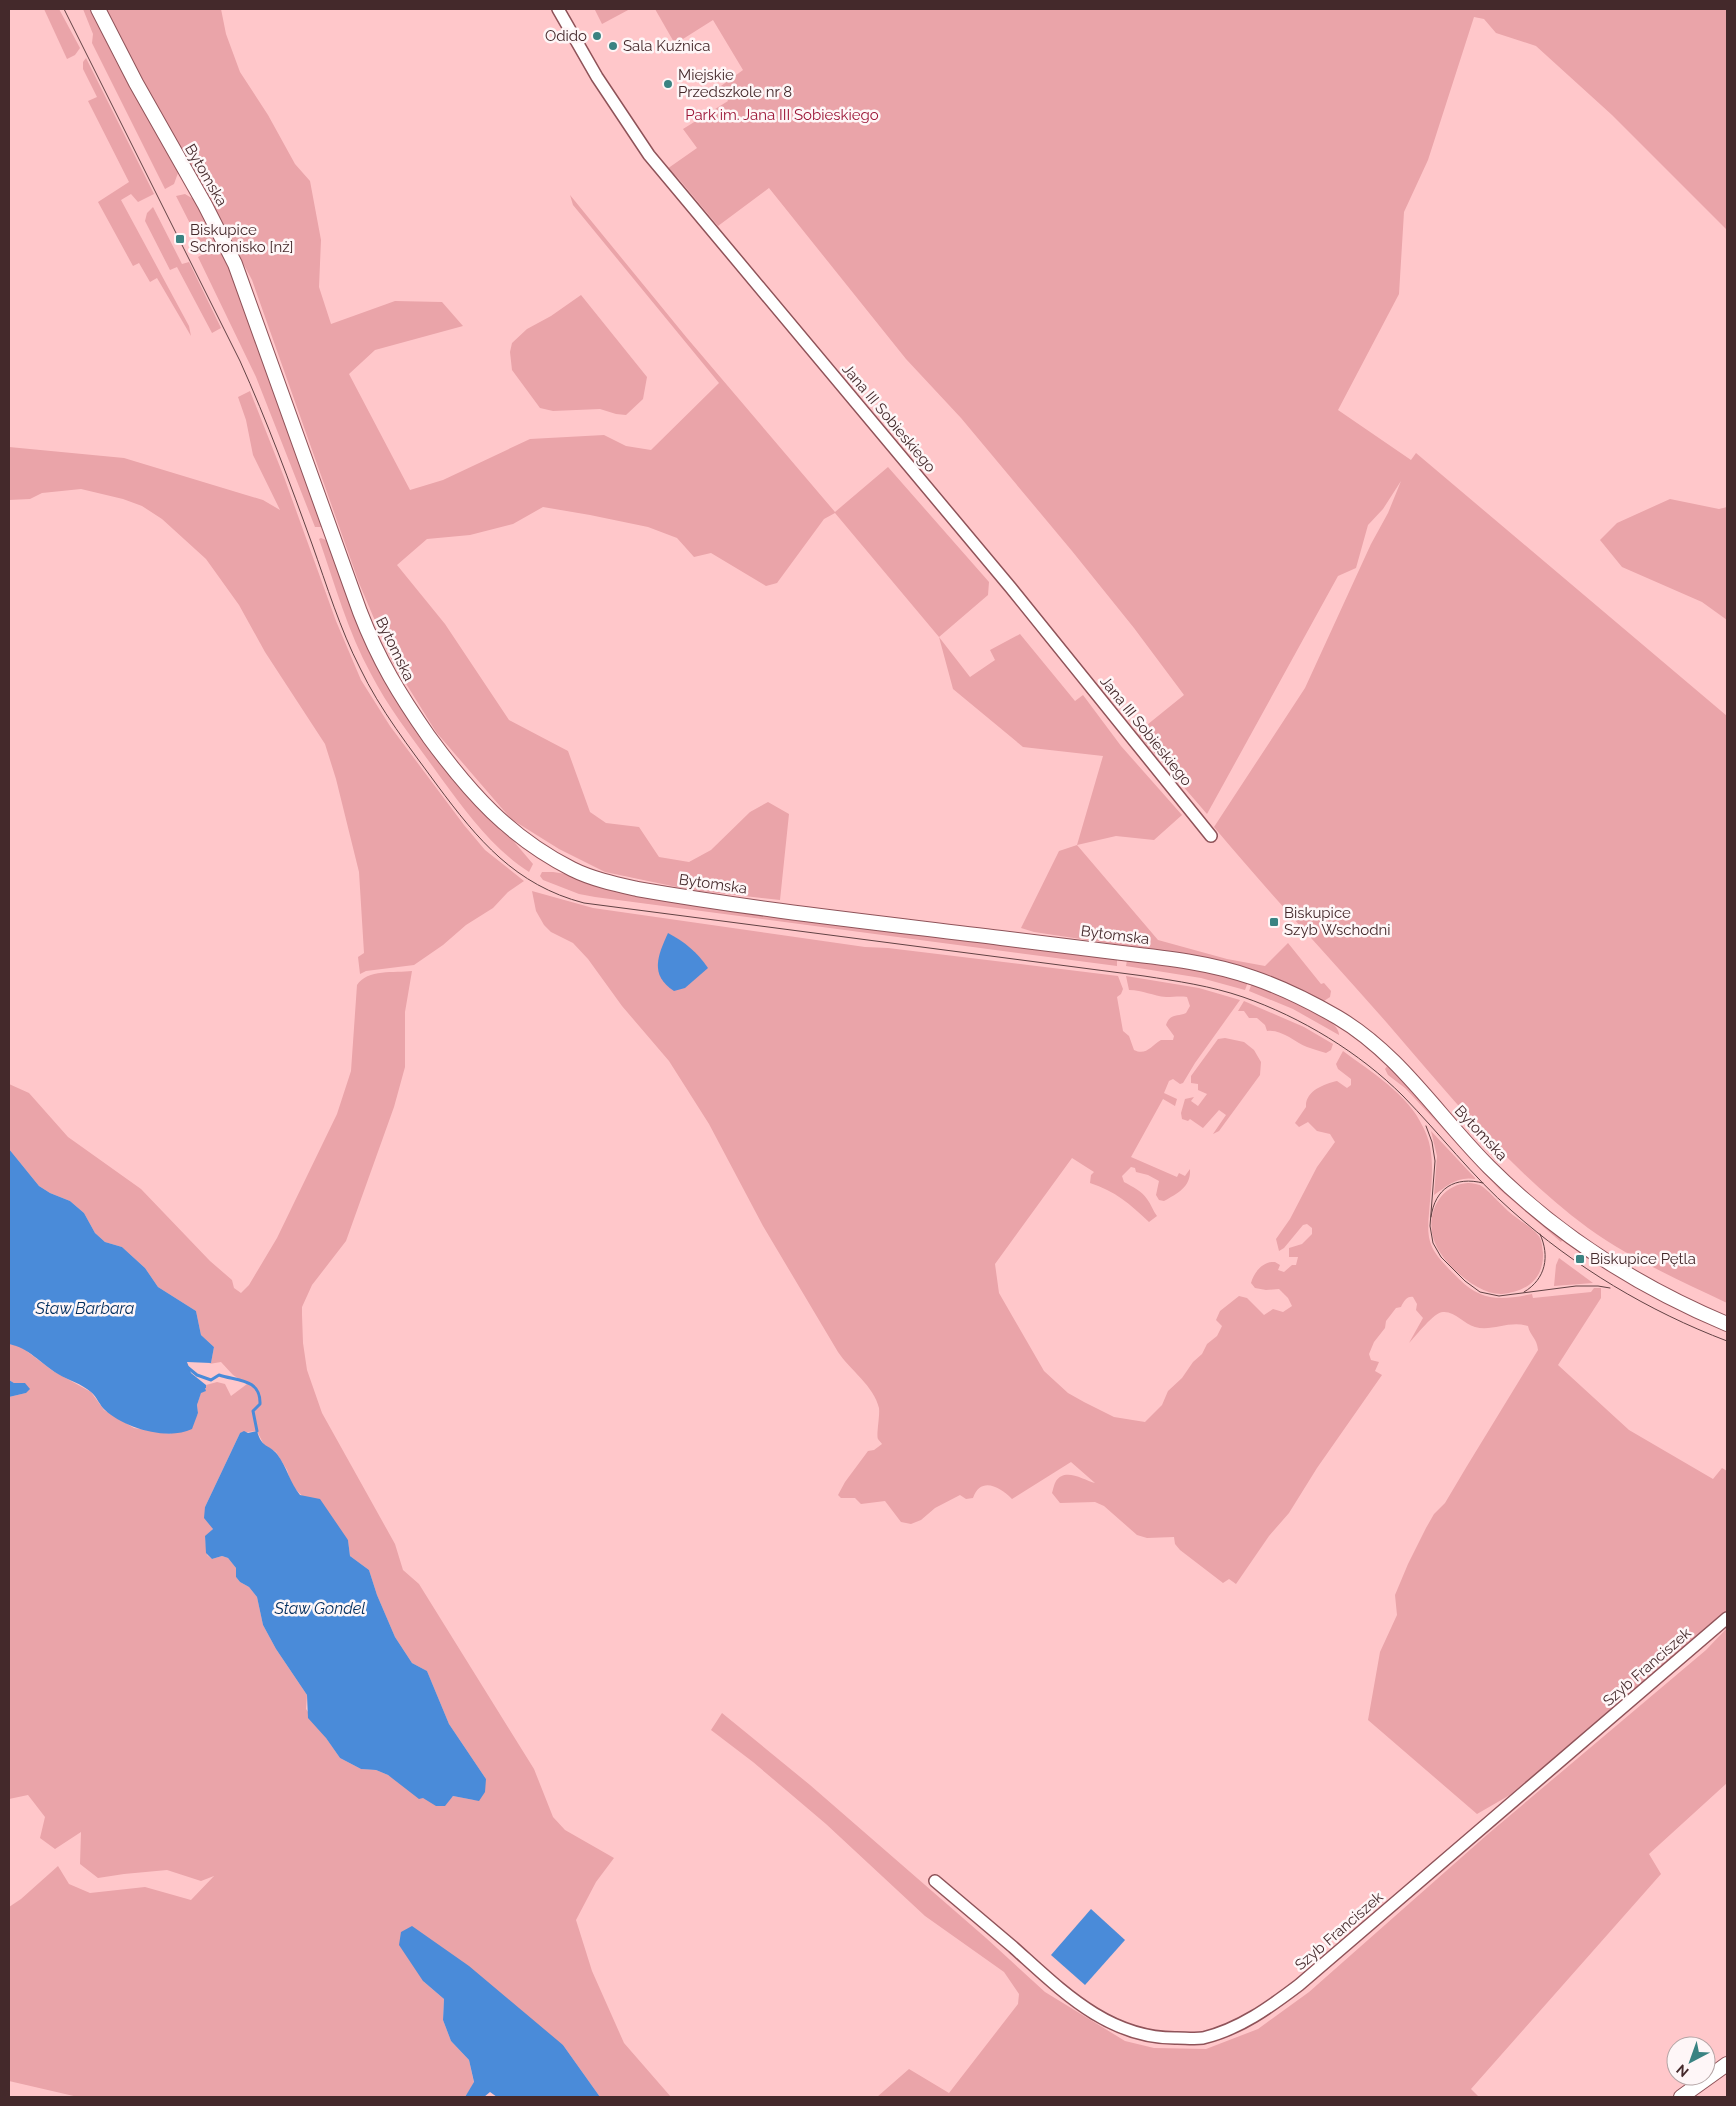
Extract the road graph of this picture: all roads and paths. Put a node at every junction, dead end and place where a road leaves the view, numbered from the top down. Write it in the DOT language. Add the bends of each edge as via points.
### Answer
graph roads {
  1 [pos="98,9"];
  2 [pos="558,9"];
  3 [pos="1211,836"];
  4 [pos="1727,1324"];
  5 [pos="1727,1618"];
  6 [pos="934,1881"];
  7 [pos="1727,2064"];
  8 [pos="1681,2097"];
  1 -- 4 [label="street, Bytomska" via="235,264 360,612 386,673 456,772 487,808 520,837 574,870 637,889 1166,958 1210,966 1271,984 1340,1018 1380,1048 1410,1076 1489,1167 1558,1228 1630,1276"];
  2 -- 3 [label="street, Jana III Sobieskiego" via="597,77 649,155 1016,594"];
  5 -- 6 [label="street, Szyb Franciszek" via="1299,1985 1265,2011 1230,2029 1202,2038 1153,2037 1120,2028 1100,2018 1063,1991"];
  7 -- 8 [label="street"];
}
